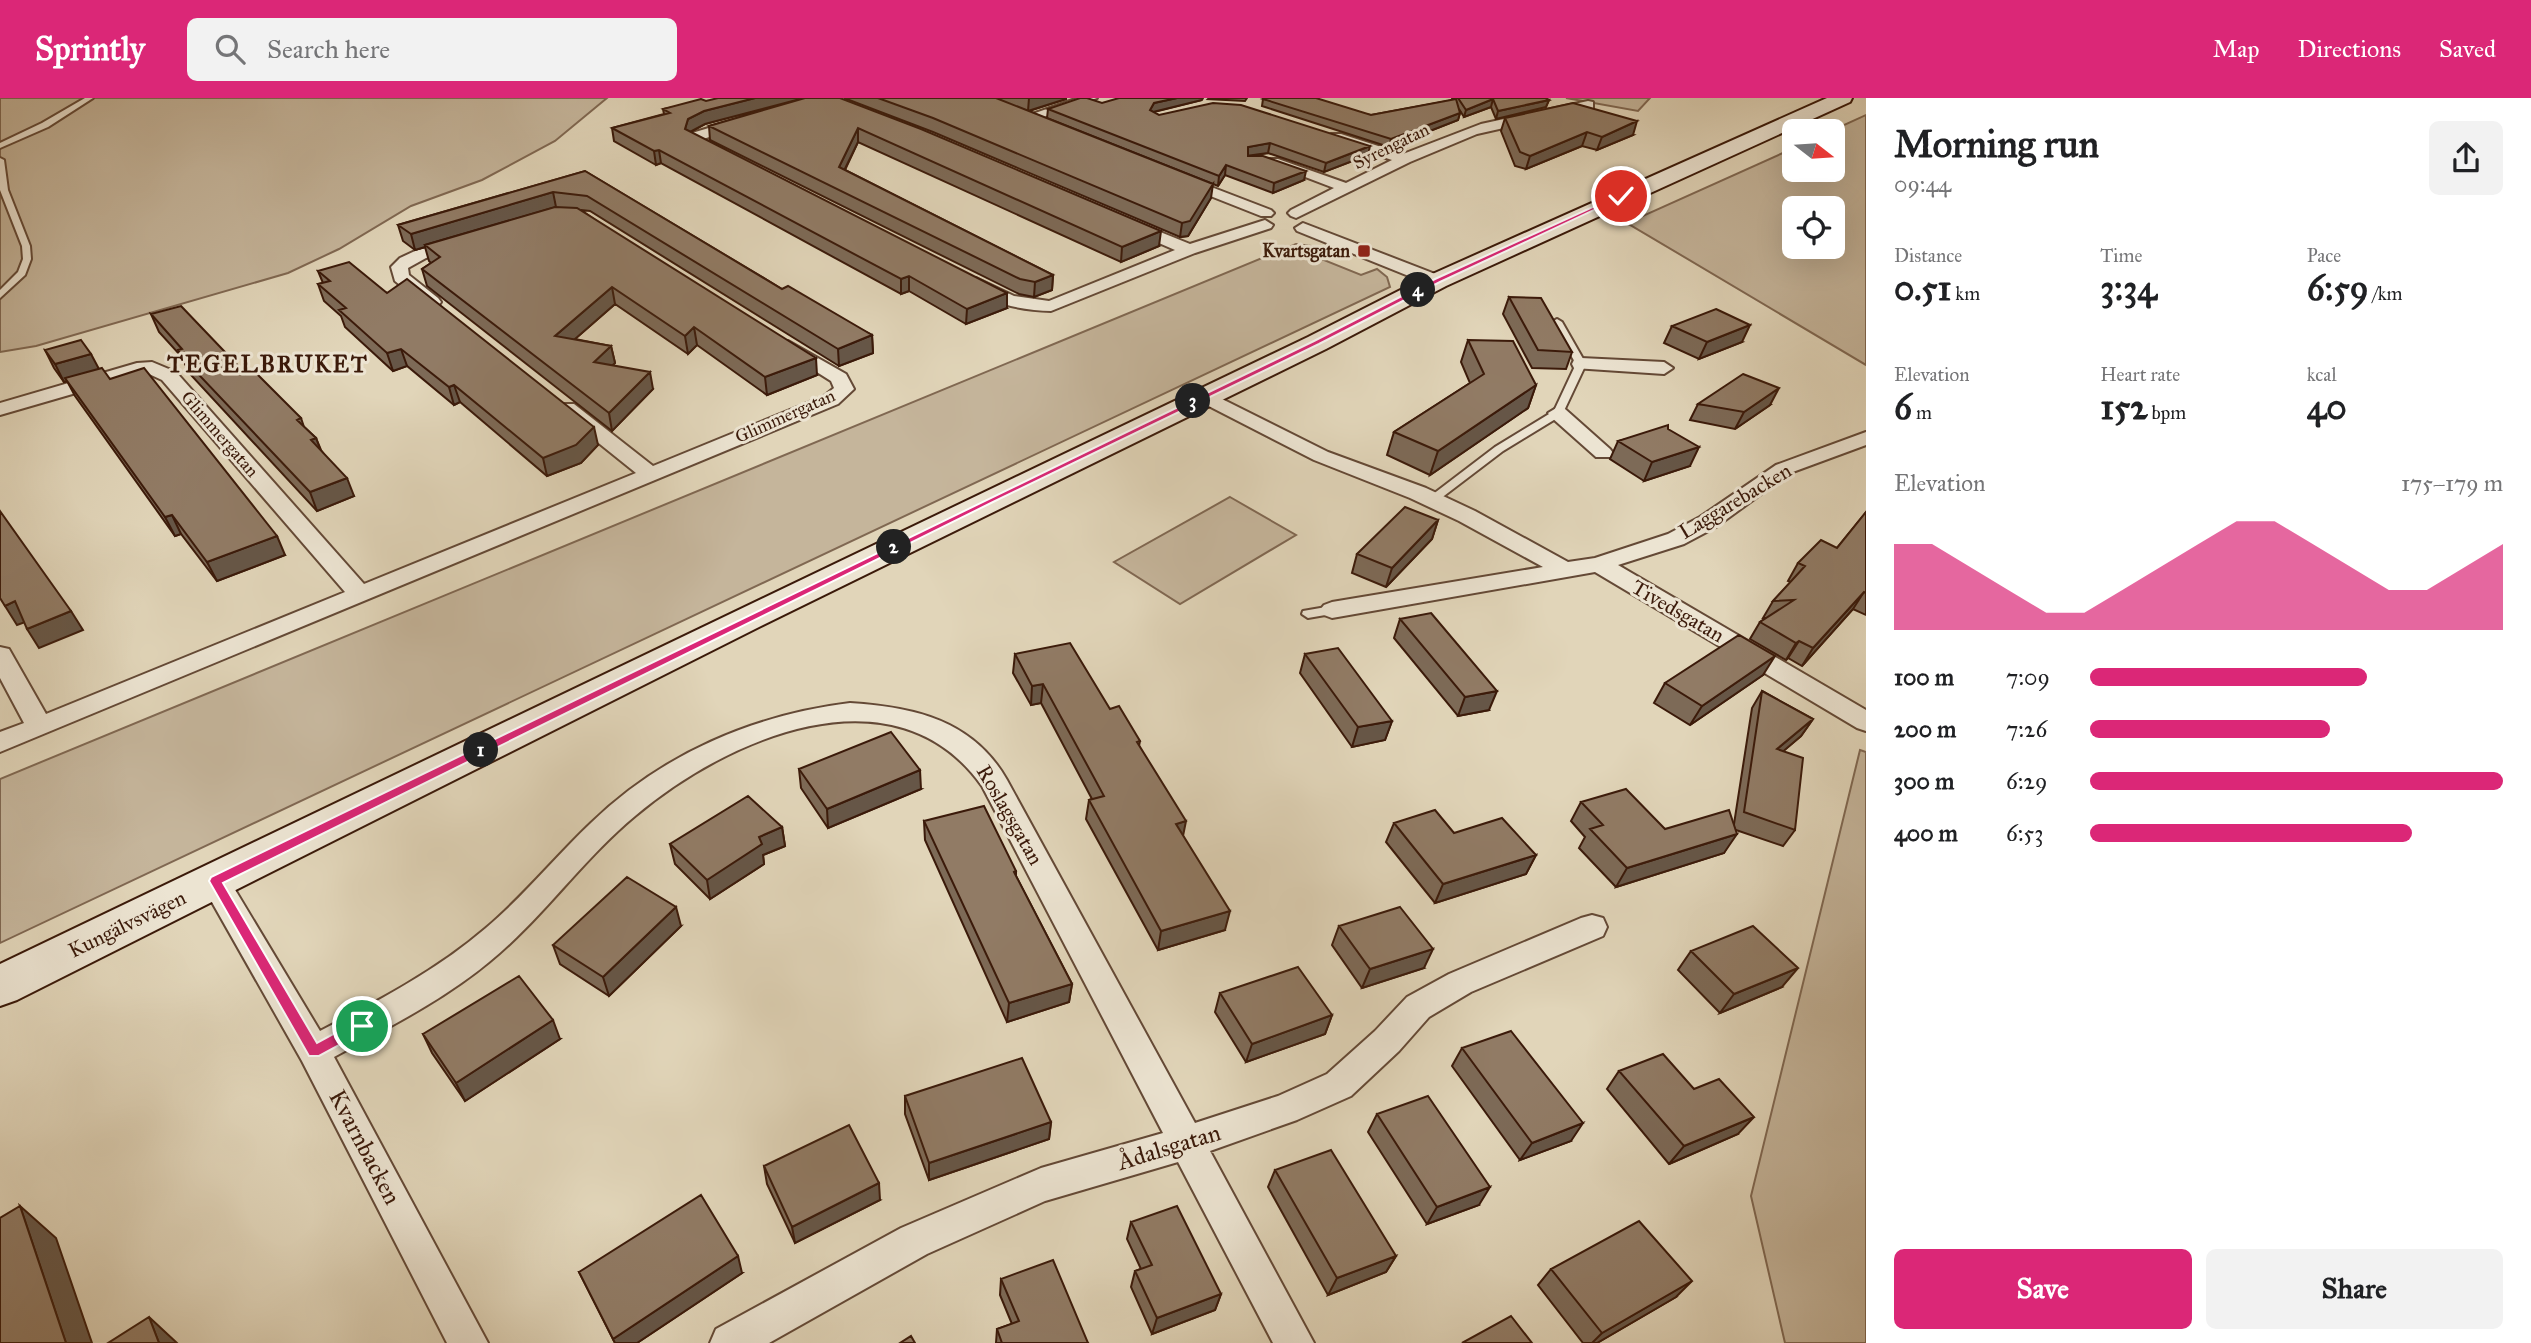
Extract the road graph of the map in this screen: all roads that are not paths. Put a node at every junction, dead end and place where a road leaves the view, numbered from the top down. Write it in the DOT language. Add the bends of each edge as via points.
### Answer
graph roads {
  1 [pos="90,98"];
  2 [pos="1091,98"];
  3 [pos="1843,98"];
  4 [pos="1588,105"];
  5 [pos="763,116"];
  6 [pos="1054,128"];
  7 [pos="1324,133"];
  8 [pos="0,146"];
  9 [pos="1262,158"];
  10 [pos="732,159"];
  11 [pos="1404,159"];
  12 [pos="0,160"];
  13 [pos="1167,174"];
  14 [pos="1347,188"];
  15 [pos="1114,218"];
  16 [pos="1265,219"];
  17 [pos="1293,225"];
  18 [pos="485,236"];
  19 [pos="1189,250"];
  20 [pos="961,275"];
  21 [pos="1437,281"];
  22 [pos="0,295"];
  23 [pos="444,311"];
  24 [pos="1557,322"];
  25 [pos="769,334"];
  26 [pos="1581,364"];
  27 [pos="1664,368"];
  28 [pos="1204,396"];
  29 [pos="553,397"];
  30 [pos="0,409"];
  31 [pos="1558,413"];
  32 [pos="1866,438"];
  33 [pos="1603,453"];
  34 [pos="651,474"];
  35 [pos="1432,500"];
  36 [pos="1599,564"];
  37 [pos="1562,569"];
  38 [pos="360,594"];
  39 [pos="1332,610"];
  40 [pos="1308,614"];
  41 [pos="0,655"];
  42 [pos="1866,722"];
  43 [pos="40,727"];
  44 [pos="0,743"];
  45 [pos="215,881"];
  46 [pos="1592,927"];
  47 [pos="0,986"];
  48 [pos="314,1051"];
  49 [pos="1189,1142"];
  50 [pos="750,1338"];
  51 [pos="468,1343"];
  52 [pos="1294,1343"];
  1 -- 8 [label="lane"];
  2 -- 6 [label="street" via="1022,115"];
  3 -- 21 [label="main road, Kungälvsvägen"];
  4 -- 11 [label="street, Syrengatan" via="1476,130"];
  5 -- 10 [label="street" via="695,138"];
  7 -- 11 [label="street"];
  9 -- 14 [label="street"];
  11 -- 14 [label="street, Syrengatan"];
  12 -- 22 [label="lane" via="4,190 27,259 22,273"];
  13 -- 16 [label="street"];
  14 -- 17 [label="street, Syrengatan"];
  15 -- 19 [label="street"];
  16 -- 17 [label="street" via="1279,210"];
  16 -- 19 [label="street"];
  17 -- 21 [label="street"];
  18 -- 23 [label="street" via="422,254 398,267 401,277"];
  19 -- 20 [label="street" via="1051,306 1008,300"];
  21 -- 28 [label="main road, Kungälvsvägen"];
  24 -- 26 [label="lane"];
  25 -- 34 [label="street, Glimmergatan" via="839,379 844,389 831,400"];
  26 -- 27 [label="street"];
  26 -- 31 [label="lane"];
  28 -- 35 [label="street" via="1321,456"];
  28 -- 45 [label="main road, Kungälvsvägen"];
  29 -- 34 [label="street"];
  30 -- 38 [label="street, Glimmergatan" via="137,369 152,368 170,376"];
  31 -- 33 [label="street"];
  31 -- 35 [label="lane" via="1499,449"];
  32 -- 36 [label="street, Laggarebacken" via="1783,469 1708,522 1676,538"];
  34 -- 38 [label="street, Glimmergatan"];
  35 -- 37 [label="street"];
  36 -- 37 [label="street, Laggarebacken"];
  36 -- 42 [label="street, Tivedsgatan"];
  37 -- 39 [label="street, Laggarebacken"];
  38 -- 43 [label="street, Glimmergatan"];
  39 -- 40 [label="lane"];
  41 -- 43 [label="street"];
  43 -- 44 [label="street, Glimmergatan"];
  45 -- 47 [label="main road, Kungälvsvägen"];
  45 -- 48 [label="street, Kvarnbacken"];
  46 -- 49 [label="street, Ådalsgatan" via="1460,983 1418,1007 1339,1085"];
  48 -- 49 [label="street, Roslagsgatan" via="412,999 479,953 646,791 709,753 764,729 818,714 881,713 906,716 948,734 972,752 993,780"];
  48 -- 51 [label="street, Kvarnbacken"];
  49 -- 50 [label="street, Ådalsgatan" via="1041,1185 915,1241"];
  49 -- 52 [label="street, Roslagsgatan"];
}
